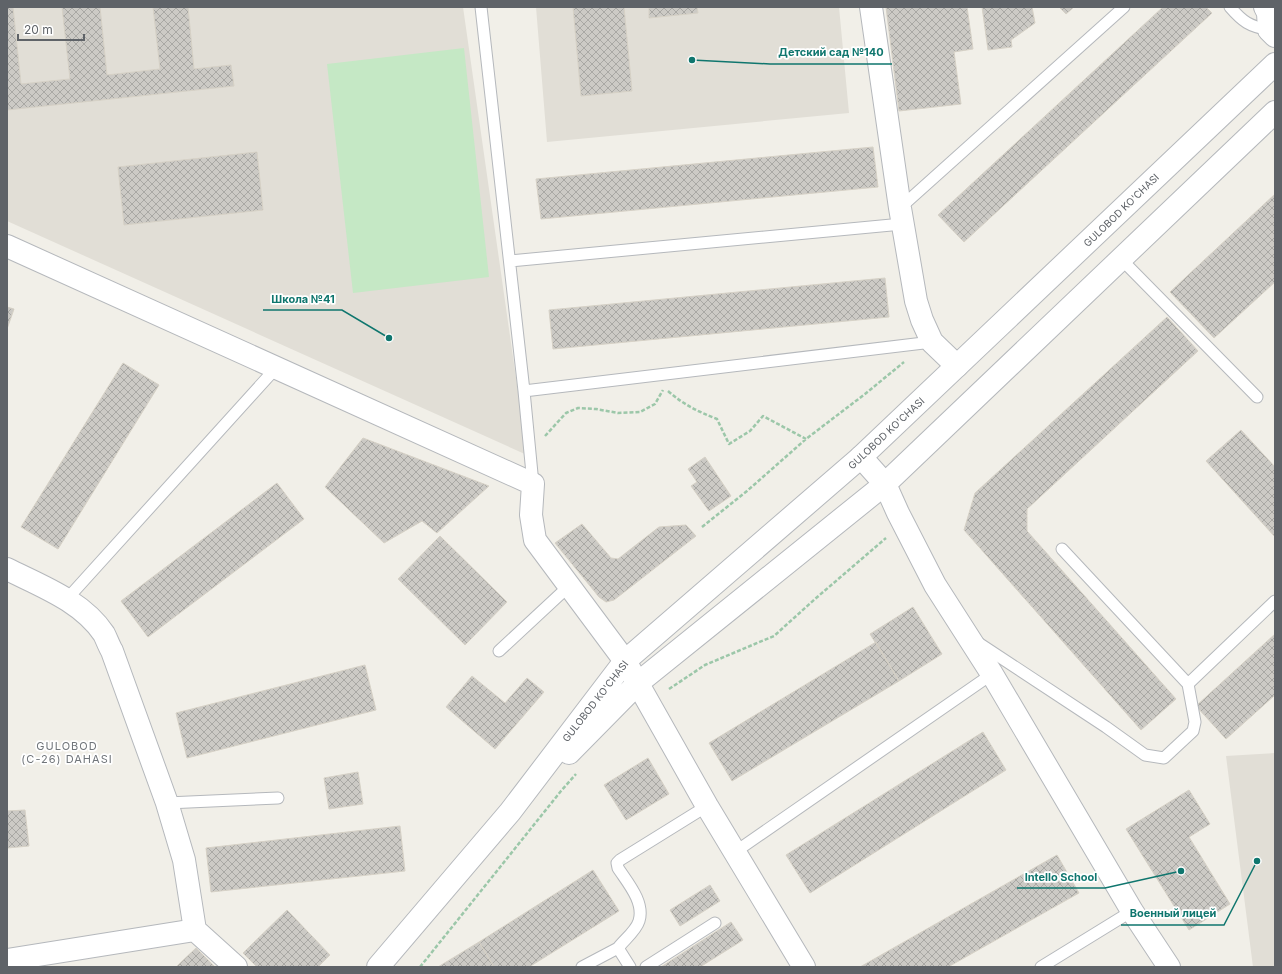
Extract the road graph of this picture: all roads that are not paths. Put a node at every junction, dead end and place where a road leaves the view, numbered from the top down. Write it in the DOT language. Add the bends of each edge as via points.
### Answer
graph roads {
  1 [pos="481,7"];
  2 [pos="871,7"];
  3 [pos="1124,7"];
  4 [pos="1230,7"];
  5 [pos="1265,7"];
  6 [pos="1272,33"];
  7 [pos="1275,64"];
  8 [pos="1275,112"];
  9 [pos="901,216"];
  10 [pos="7,246"];
  11 [pos="1121,259"];
  12 [pos="510,261"];
  13 [pos="928,342"];
  14 [pos="957,366"];
  15 [pos="276,368"];
  16 [pos="524,390"];
  17 [pos="1257,397"];
  18 [pos="861,457"];
  19 [pos="533,484"];
  20 [pos="885,484"];
  21 [pos="1062,550"];
  22 [pos="7,569"];
  23 [pos="569,586"];
  24 [pos="66,599"];
  25 [pos="1275,601"];
  26 [pos="967,635"];
  27 [pos="499,651"];
  28 [pos="625,661"];
  29 [pos="992,674"];
  30 [pos="638,683"];
  31 [pos="1188,684"];
  32 [pos="278,798"];
  33 [pos="167,803"];
  34 [pos="707,806"];
  35 [pos="510,812"];
  36 [pos="734,852"];
  37 [pos="1132,911"];
  38 [pos="715,923"];
  39 [pos="195,930"];
  40 [pos="618,948"];
  41 [pos="7,960"];
  42 [pos="46,960"];
  43 [pos="236,967"];
  44 [pos="378,967"];
  45 [pos="582,967"];
  46 [pos="630,967"];
  47 [pos="646,967"];
  48 [pos="804,967"];
  49 [pos="1041,967"];
  50 [pos="1169,967"];
  1 -- 12 [label="lane"];
  2 -- 9 [label="street"];
  3 -- 9 [label="lane"];
  4 -- 6 [label="lane" via="1241,20"];
  5 -- 6 [label="street"];
  7 -- 14 [label="street, GULOBOD KO'CHASI"];
  8 -- 11 [label="street, GULOBOD KO'CHASI"];
  9 -- 12 [label="lane"];
  9 -- 13 [label="street" via="916,301"];
  10 -- 15 [label="street"];
  11 -- 17 [label="lane"];
  11 -- 20 [label="street, GULOBOD KO'CHASI"];
  12 -- 16 [label="lane"];
  13 -- 14 [label="street"];
  13 -- 16 [label="lane"];
  14 -- 18 [label="street, GULOBOD KO'CHASI"];
  15 -- 19 [label="street"];
  15 -- 24 [label="lane"];
  16 -- 19 [label="lane"];
  18 -- 20 [label="street"];
  18 -- 28 [label="street, GULOBOD KO'CHASI"];
  19 -- 23 [label="street" via="531,515 535,540"];
  20 -- 26 [label="street" via="935,585"];
  20 -- 30 [label="street, GULOBOD KO'CHASI"];
  21 -- 31 [label="lane"];
  22 -- 24 [label="street"];
  23 -- 27 [label="lane"];
  23 -- 28 [label="street"];
  24 -- 33 [label="street" via="92,620 112,651"];
  25 -- 31 [label="lane"];
  26 -- 29 [label="street"];
  26 -- 31 [label="lane" via="1145,755 1164,758 1193,731 1195,722"];
  28 -- 30 [label="street"];
  28 -- 35 [label="street, GULOBOD KO'CHASI"];
  29 -- 36 [label="lane"];
  29 -- 37 [label="street"];
  30 -- 34 [label="street"];
  30 -- 35 [label="street, GULOBOD KO'CHASI"];
  32 -- 33 [label="lane"];
  33 -- 39 [label="street" via="184,860"];
  34 -- 36 [label="street"];
  34 -- 40 [label="lane" via="617,863 636,895 639,908 639,921 635,929"];
  35 -- 44 [label="street, GULOBOD KO'CHASI"];
  36 -- 48 [label="street"];
  37 -- 49 [label="lane"];
  37 -- 50 [label="street"];
  38 -- 47 [label="lane"];
  39 -- 42 [label="street"];
  39 -- 43 [label="street"];
  40 -- 45 [label="lane"];
  40 -- 46 [label="lane"];
  41 -- 42 [label="street"];
}
